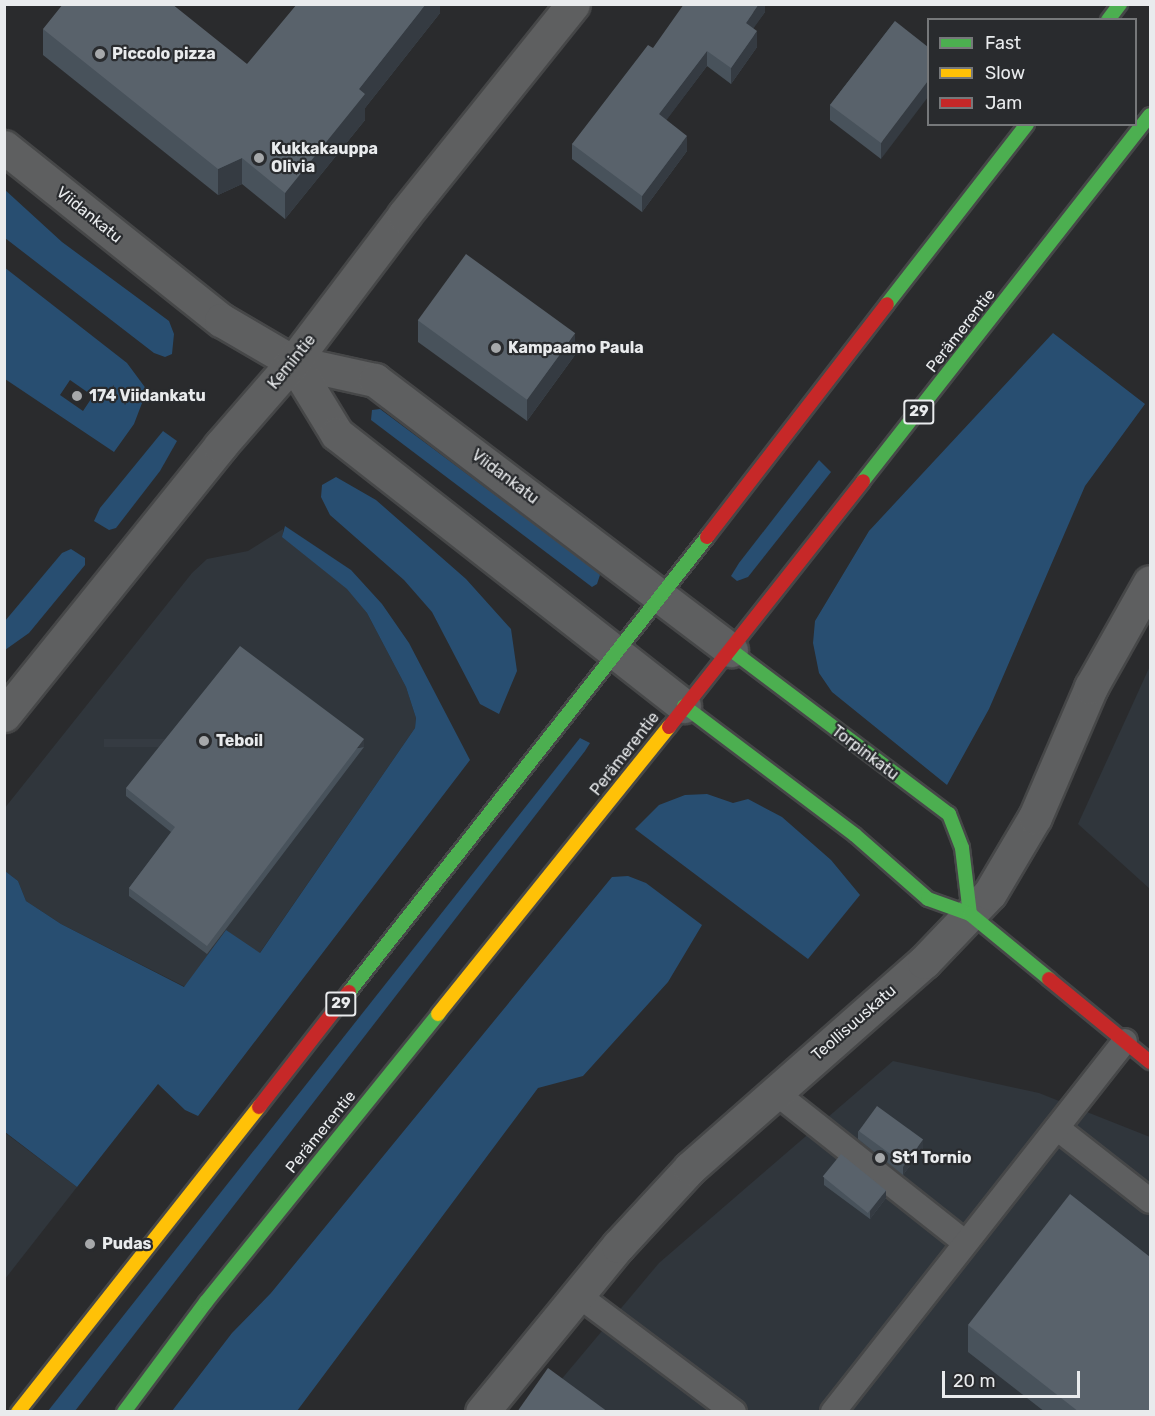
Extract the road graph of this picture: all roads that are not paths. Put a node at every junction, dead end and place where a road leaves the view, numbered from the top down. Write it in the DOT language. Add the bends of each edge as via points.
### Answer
graph roads {
  1 [pos="573,4"];
  2 [pos="1119,4"];
  3 [pos="1109,18"];
  4 [pos="1150,115"];
  5 [pos="1025,126"];
  6 [pos="4,147"];
  7 [pos="293,362"];
  8 [pos="1150,582"];
  9 [pos="663,595"];
  10 [pos="701,626"];
  11 [pos="731,650"];
  12 [pos="617,654"];
  13 [pos="684,706"];
  14 [pos="4,716"];
  15 [pos="970,914"];
  16 [pos="1125,1041"];
  17 [pos="1150,1062"];
  18 [pos="775,1092"];
  19 [pos="1058,1128"];
  20 [pos="1150,1201"];
  21 [pos="964,1242"];
  22 [pos="579,1295"];
  23 [pos="18,1412"];
  24 [pos="124,1412"];
  25 [pos="482,1412"];
  26 [pos="734,1412"];
  27 [pos="833,1412"];
  1 -- 7 [label="street, Kemintie" via="404,215"];
  2 -- 3 [label="main road"];
  4 -- 11 [label="main road, Perämerentie / 29"];
  5 -- 9 [label="main road, 29"];
  6 -- 7 [label="street, Viidankatu" via="221,320"];
  7 -- 9 [label="street, Viidankatu" via="375,380"];
  7 -- 12 [label="street, Viidankatu" via="337,434"];
  7 -- 14 [label="street, Kemintie" via="220,446"];
  8 -- 15 [label="street, Teollisuuskatu" via="1091,687 1035,817 990,893"];
  9 -- 10 [label="street, Viidankatu"];
  9 -- 12 [label="main road, 29"];
  10 -- 11 [label="street, Torpinkatu"];
  11 -- 13 [label="main road, Perämerentie / 29"];
  11 -- 15 [label="main road, Torpinkatu" via="949,814 962,848"];
  12 -- 13 [label="street, Viidankatu"];
  12 -- 23 [label="main road, 29"];
  13 -- 15 [label="main road" via="855,835 928,899"];
  13 -- 24 [label="main road, Perämerentie / 29" via="206,1302"];
  15 -- 16 [label="main road"];
  15 -- 18 [label="street, Teollisuuskatu" via="924,962"];
  16 -- 17 [label="main road"];
  16 -- 19 [label="lane"];
  18 -- 21 [label="lane"];
  18 -- 22 [label="street, Teollisuuskatu" via="690,1167"];
  19 -- 20 [label="lane"];
  19 -- 21 [label="lane"];
  21 -- 27 [label="lane"];
  22 -- 25 [label="street, Teollisuuskatu"];
  22 -- 26 [label="lane"];
}
